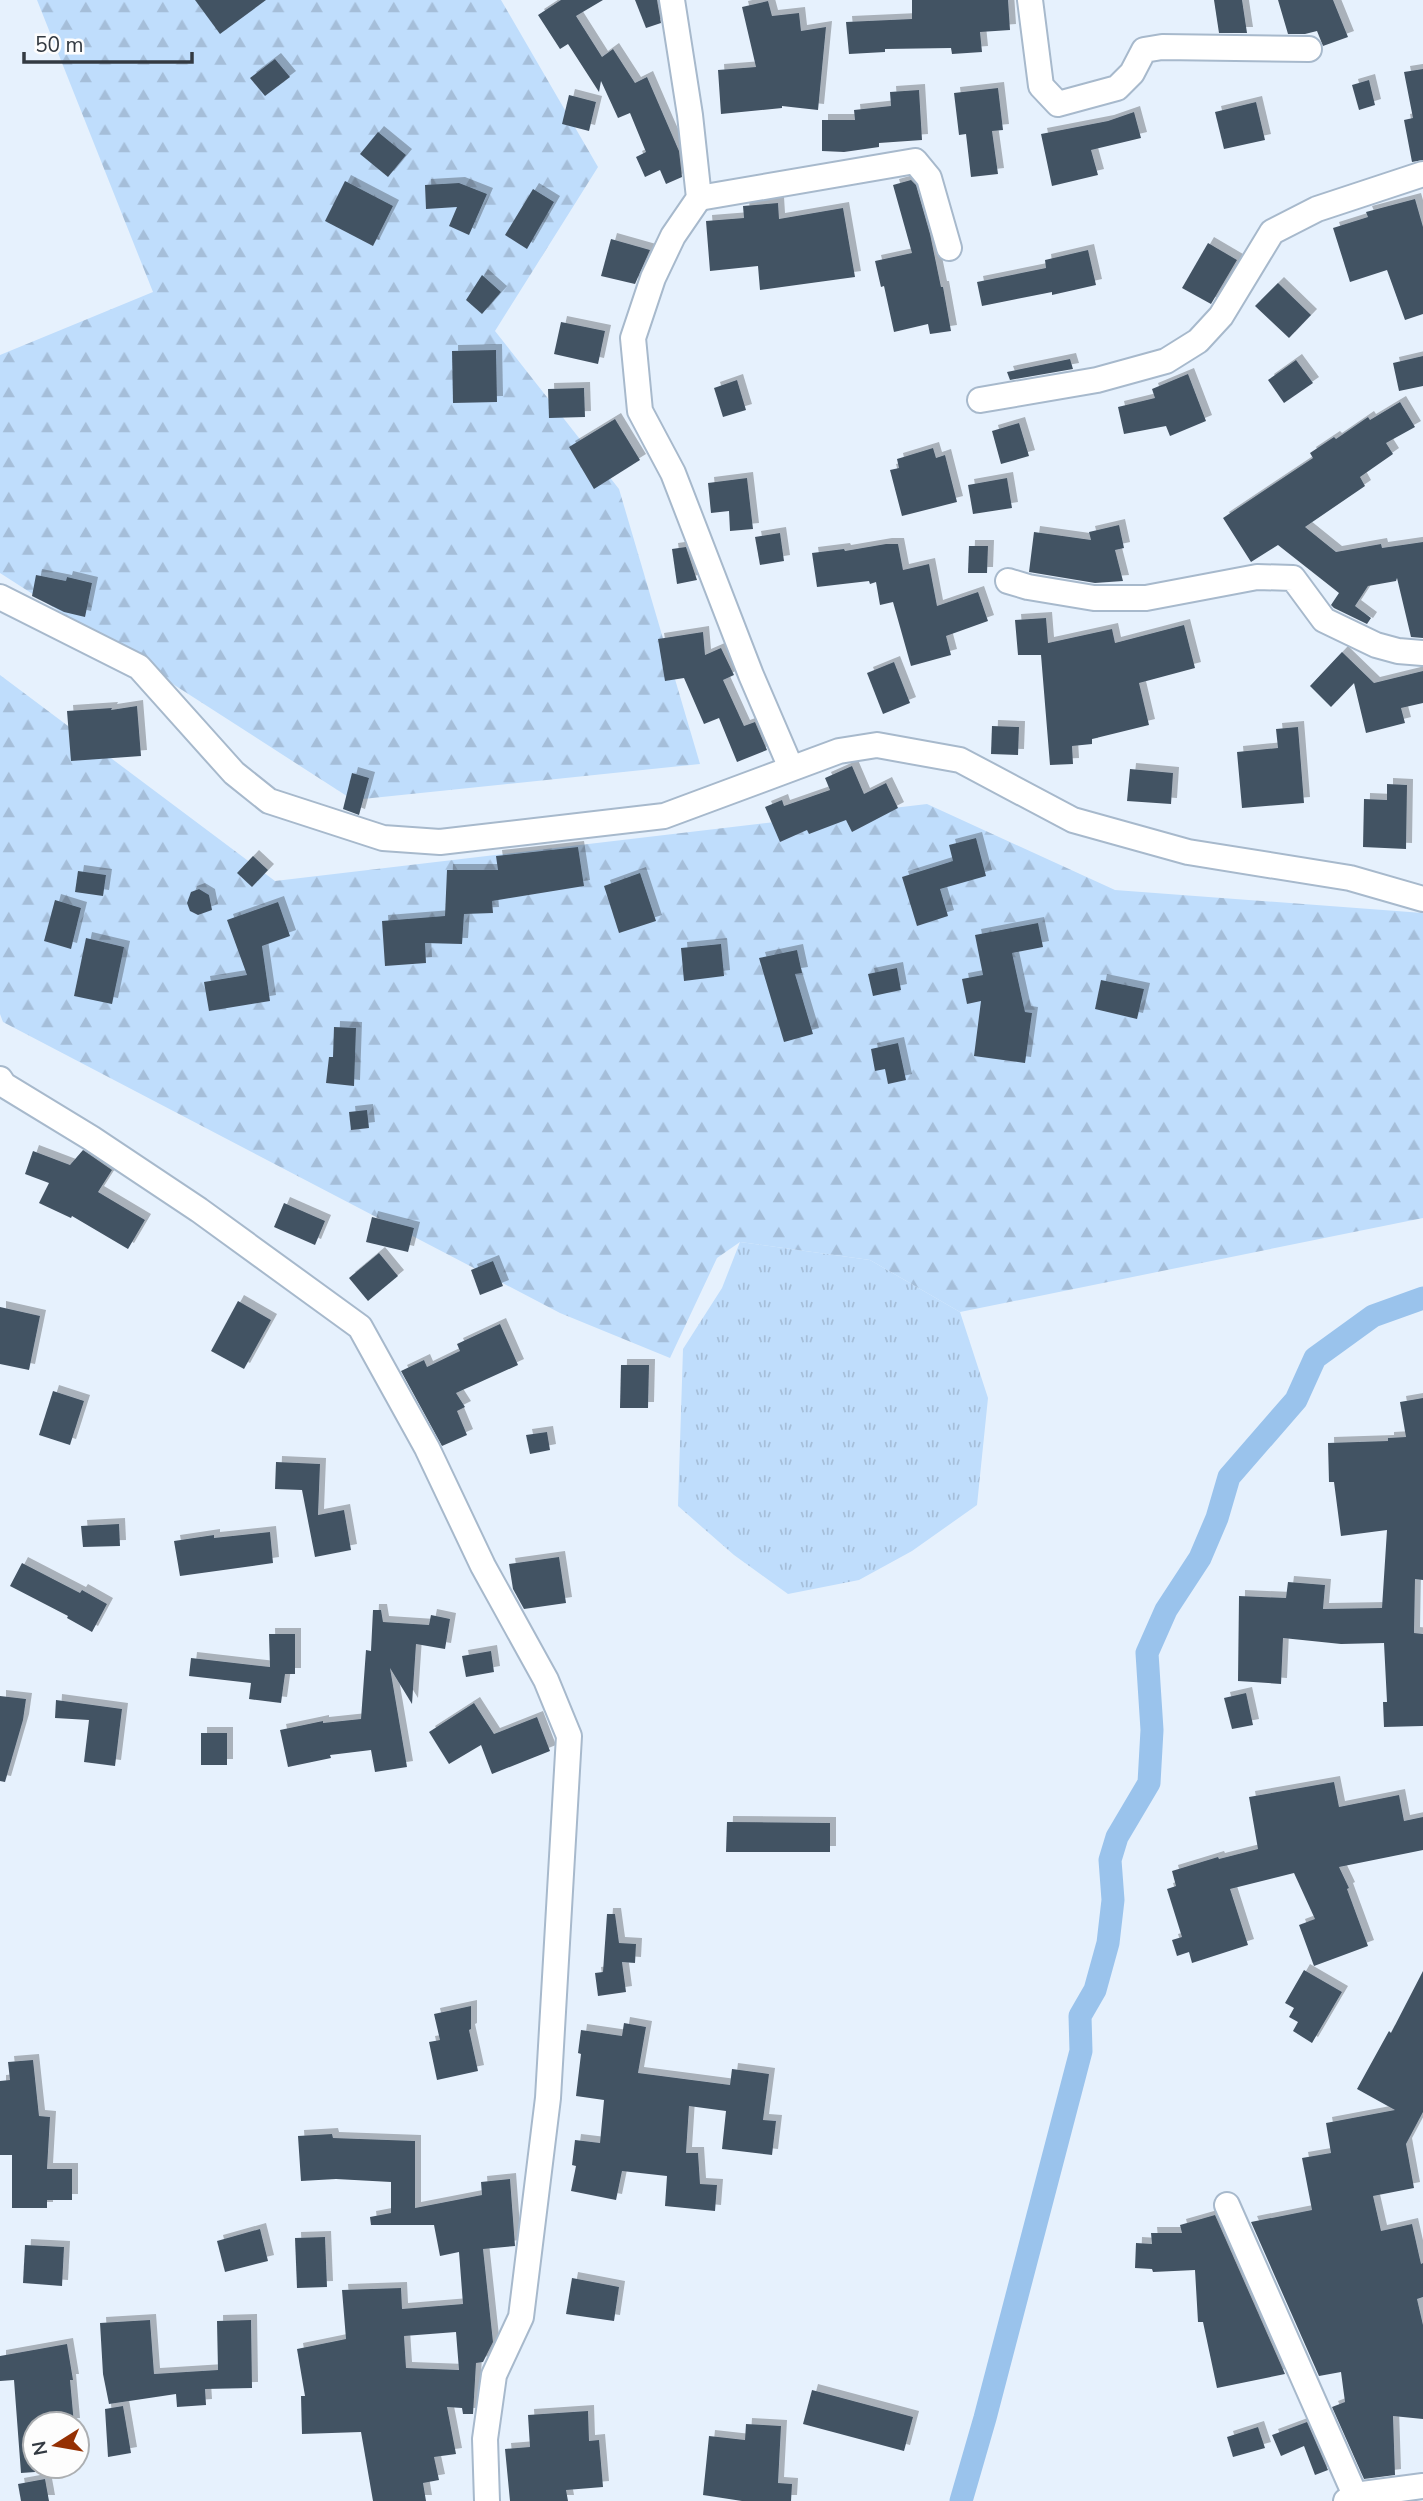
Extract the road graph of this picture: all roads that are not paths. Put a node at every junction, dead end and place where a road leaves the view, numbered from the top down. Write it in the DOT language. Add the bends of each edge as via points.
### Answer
graph roads {
  1 [pos="672,0"];
  2 [pos="1030,0"];
  3 [pos="1309,49"];
  4 [pos="1423,174"];
  5 [pos="699,198"];
  6 [pos="949,248"];
  7 [pos="980,400"];
  8 [pos="1008,580"];
  9 [pos="0,597"];
  10 [pos="1423,653"];
  11 [pos="792,768"];
  12 [pos="1423,899"];
  13 [pos="0,1079"];
  14 [pos="1227,2205"];
  15 [pos="1423,2486"];
  16 [pos="1351,2498"];
  17 [pos="487,2501"];
  1 -- 5 [label="street"];
  2 -- 3 [label="street" via="1041,86 1058,104 1117,88 1132,73 1144,50"];
  4 -- 7 [label="street" via="1317,209 1272,232 1221,316 1198,341 1166,361 1097,380"];
  5 -- 6 [label="street" via="915,161 929,178"];
  5 -- 11 [label="street" via="653,278 633,338 640,411 673,473"];
  8 -- 10 [label="street" via="1094,598 1146,598 1257,577 1293,578 1324,620 1376,645"];
  9 -- 11 [label="street" via="139,667 234,773 269,801 383,838 440,842 664,816"];
  11 -- 12 [label="street" via="839,751 877,746 960,760 1073,820 1188,852 1350,878"];
  13 -- 17 [label="street" via="199,1210 360,1327 427,1447 483,1566 546,1680 569,1736 548,2098 521,2317 494,2375 485,2439"];
  14 -- 16 [label="street"];
  15 -- 16 [label="street"];
}
